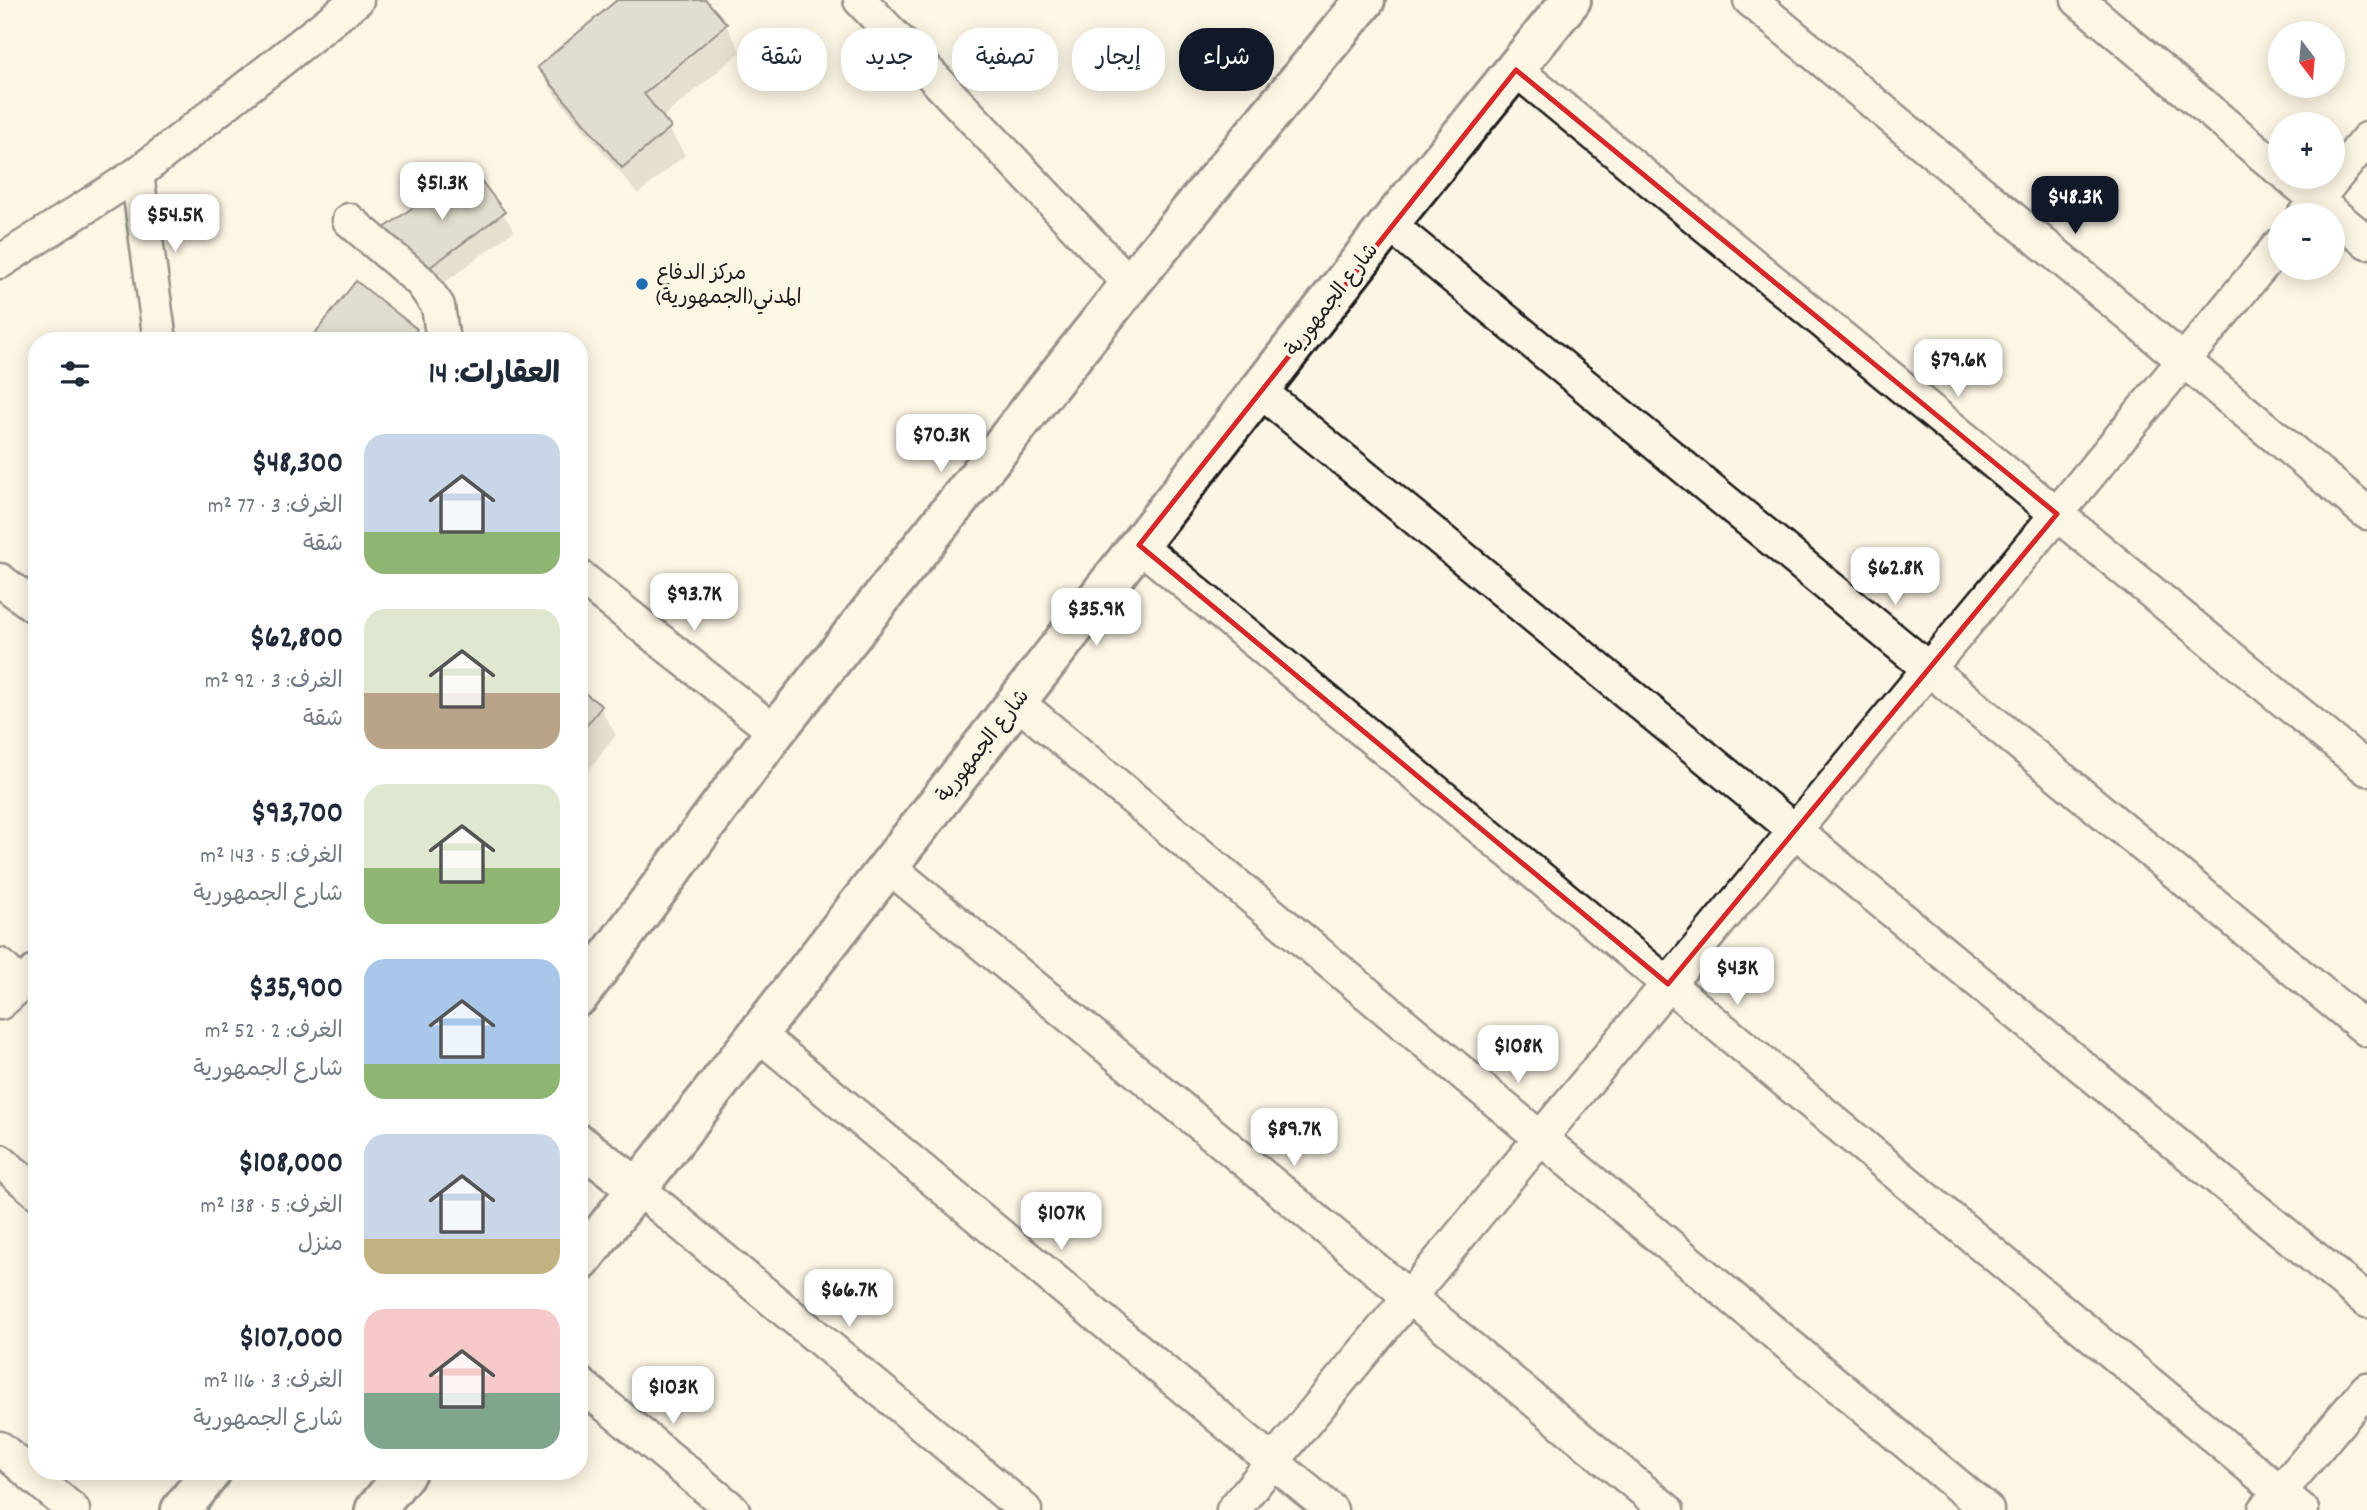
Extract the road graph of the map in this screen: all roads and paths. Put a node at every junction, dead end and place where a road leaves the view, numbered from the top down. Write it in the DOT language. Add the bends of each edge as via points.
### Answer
graph roads {
  1 [pos="357,0"];
  2 [pos="860,0"];
  3 [pos="1365,0"];
  4 [pos="1571,0"];
  5 [pos="1751,0"];
  6 [pos="2078,0"];
  7 [pos="1516,70"];
  8 [pos="2367,139"];
  9 [pos="2268,160"];
  10 [pos="137,174"];
  11 [pos="2314,203"];
  12 [pos="349,220"];
  13 [pos="1390,224"];
  14 [pos="2345,229"];
  15 [pos="2367,242"];
  16 [pos="2268,258"];
  17 [pos="0,262"];
  18 [pos="1130,284"];
  19 [pos="159,332"];
  20 [pos="442,332"];
  21 [pos="2184,360"];
  22 [pos="1259,390"];
  23 [pos="2367,513"];
  24 [pos="2057,514"];
  25 [pos="1139,545"];
  26 [pos="0,580"];
  27 [pos="588,583"];
  28 [pos="28,601"];
  29 [pos="1929,669"];
  30 [pos="1016,701"];
  31 [pos="775,732"];
  32 [pos="2367,769"];
  33 [pos="1795,830"];
  34 [pos="888,866"];
  35 [pos="588,984"];
  36 [pos="1668,984"];
  37 [pos="2367,1030"];
  38 [pos="758,1034"];
  39 [pos="1541,1138"];
  40 [pos="588,1151"];
  41 [pos="0,1161"];
  42 [pos="28,1184"];
  43 [pos="639,1189"];
  44 [pos="588,1252"];
  45 [pos="1409,1297"];
  46 [pos="2367,1301"];
  47 [pos="2367,1389"];
  48 [pos="588,1390"];
  49 [pos="0,1448"];
  50 [pos="1273,1462"];
  51 [pos="28,1472"];
  52 [pos="38,1480"];
  53 [pos="205,1480"];
  54 [pos="2283,1504"];
  55 [pos="73,1510"];
  56 [pos="181,1510"];
  57 [pos="733,1510"];
  58 [pos="1026,1510"];
  59 [pos="1233,1510"];
  60 [pos="1331,1510"];
  61 [pos="1667,1510"];
  62 [pos="1987,1510"];
  1 -- 10 [label="street"];
  2 -- 18 [label="street"];
  3 -- 18 [label="main road"];
  4 -- 7 [label="main road, شارع الجمهورية"];
  5 -- 21 [label="street"];
  6 -- 9 [label="street"];
  7 -- 13 [label="main road, شارع الجمهورية"];
  7 -- 24 [label="street"];
  8 -- 11 [label="street"];
  10 -- 17 [label="street"];
  10 -- 19 [label="street"];
  12 -- 20 [label="street" via="421,282 438,306"];
  13 -- 22 [label="main road, شارع الجمهورية"];
  13 -- 29 [label="street"];
  14 -- 15 [label="street"];
  16 -- 21 [label="street"];
  18 -- 31 [label="main road"];
  21 -- 23 [label="street"];
  21 -- 24 [label="street"];
  22 -- 25 [label="main road, شارع الجمهورية"];
  22 -- 33 [label="street"];
  24 -- 29 [label="street"];
  24 -- 32 [label="street"];
  25 -- 30 [label="main road, شارع الجمهورية"];
  25 -- 36 [label="street"];
  26 -- 28 [label="street"];
  27 -- 31 [label="street"];
  29 -- 33 [label="street"];
  29 -- 37 [label="street"];
  30 -- 34 [label="main road, شارع الجمهورية"];
  30 -- 39 [label="street"];
  31 -- 35 [label="main road"];
  33 -- 36 [label="street"];
  33 -- 46 [label="street"];
  34 -- 38 [label="main road, شارع الجمهورية"];
  34 -- 45 [label="street"];
  36 -- 39 [label="street"];
  36 -- 54 [label="street"];
  38 -- 43 [label="main road, شارع الجمهورية"];
  38 -- 50 [label="street"];
  39 -- 45 [label="street"];
  39 -- 62 [label="street"];
  40 -- 43 [label="main road"];
  41 -- 42 [label="street"];
  43 -- 44 [label="main road, شارع الجمهورية"];
  43 -- 58 [label="street"];
  45 -- 50 [label="street"];
  45 -- 61 [label="street"];
  47 -- 54 [label="street"];
  48 -- 57 [label="street"];
  49 -- 51 [label="street"];
  50 -- 59 [label="street"];
  50 -- 60 [label="street"];
  52 -- 55 [label="street"];
  53 -- 56 [label="main road"];
}
